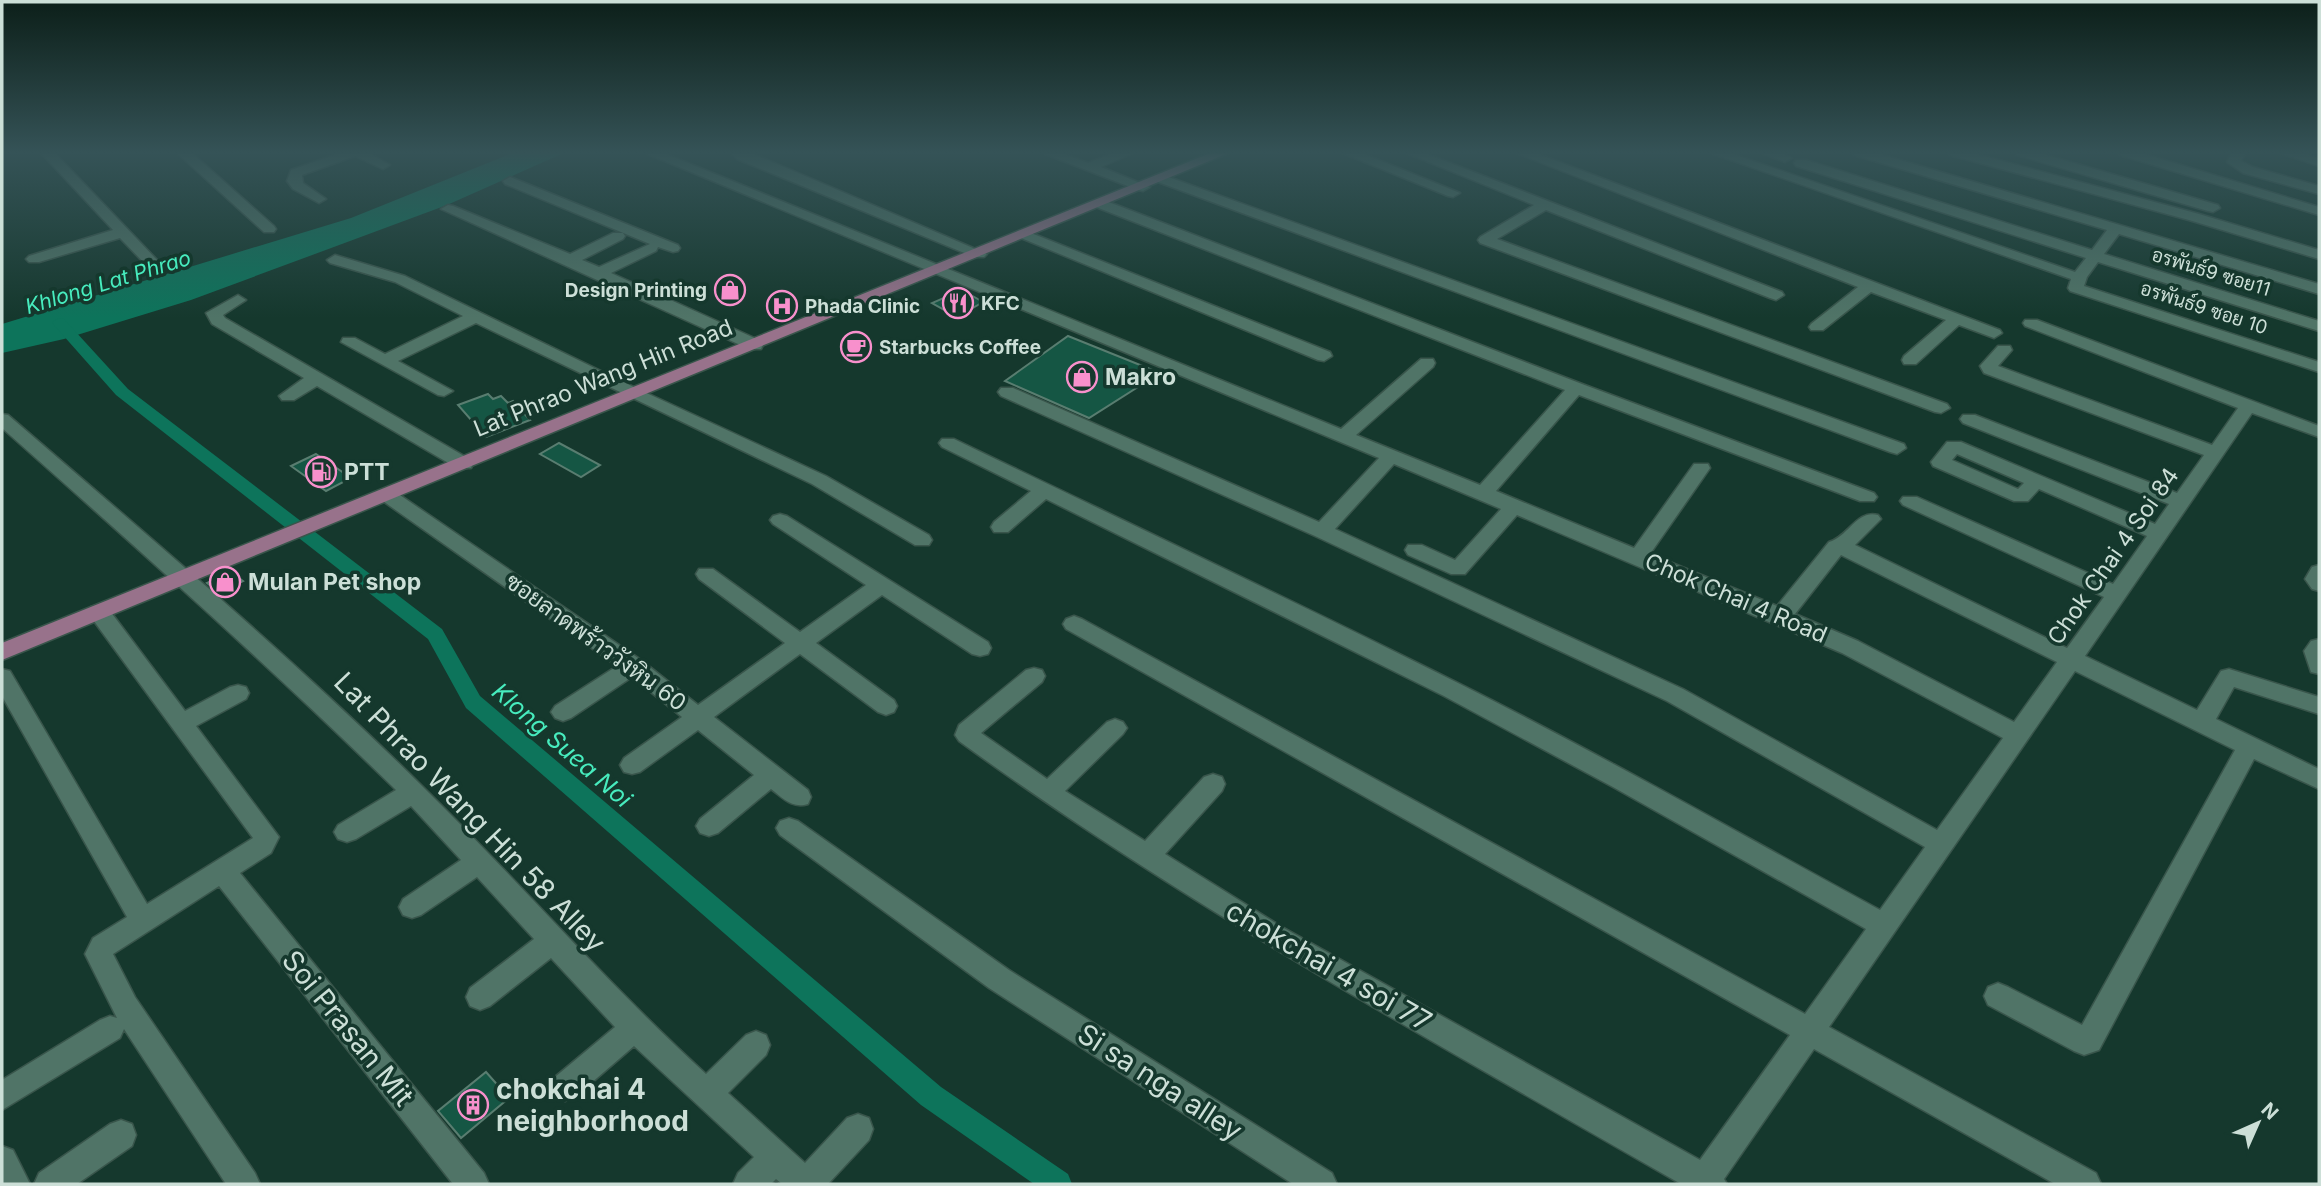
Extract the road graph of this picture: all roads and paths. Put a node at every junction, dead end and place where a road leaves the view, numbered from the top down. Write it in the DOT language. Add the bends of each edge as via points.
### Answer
graph roads {
  1 [pos="100,207"];
  2 [pos="245,207"];
  3 [pos="574,207"];
  4 [pos="783,207"];
  5 [pos="866,207"];
  6 [pos="1093,207"];
  7 [pos="1110,207"];
  8 [pos="1240,207"];
  9 [pos="1540,207"];
  10 [pos="1554,207"];
  11 [pos="1666,207"];
  12 [pos="1869,207"];
  13 [pos="1939,207"];
  14 [pos="2046,207"];
  15 [pos="2159,207"];
  16 [pos="2202,207"];
  17 [pos="2212,207"];
  18 [pos="448,209"];
  19 [pos="2194,217"];
  20 [pos="2116,228"];
  21 [pos="269,229"];
  22 [pos="123,232"];
  23 [pos="1026,235"];
  24 [pos="618,236"];
  25 [pos="2319,240"];
  26 [pos="651,248"];
  27 [pos="673,248"];
  28 [pos="979,254"];
  29 [pos="2319,255"];
  30 [pos="2096,256"];
  31 [pos="34,259"];
  32 [pos="335,260"];
  33 [pos="570,260"];
  34 [pos="153,264"];
  35 [pos="937,271"];
  36 [pos="599,273"];
  37 [pos="2073,281"];
  38 [pos="1870,285"];
  39 [pos="2319,289"];
  40 [pos="1776,295"];
  41 [pos="238,300"];
  42 [pos="475,317"];
  43 [pos="1957,319"];
  44 [pos="2031,323"];
  45 [pos="2319,326"];
  46 [pos="1817,327"];
  47 [pos="1994,333"];
  48 [pos="349,342"];
  49 [pos="755,345"];
  50 [pos="2004,349"];
  51 [pos="1324,356"];
  52 [pos="1910,360"];
  53 [pos="385,361"];
  54 [pos="1427,363"];
  55 [pos="2319,367"];
  56 [pos="317,378"];
  57 [pos="1576,388"];
  58 [pos="444,391"];
  59 [pos="1007,392"];
  60 [pos="634,394"];
  61 [pos="288,396"];
  62 [pos="2249,405"];
  63 [pos="1941,408"];
  64 [pos="2,419"];
  65 [pos="1969,419"];
  66 [pos="2319,432"];
  67 [pos="1344,436"];
  68 [pos="948,443"];
  69 [pos="1897,448"];
  70 [pos="2216,453"];
  71 [pos="1392,456"];
  72 [pos="464,464"];
  73 [pos="1700,468"];
  74 [pos="2036,481"];
  75 [pos="1045,489"];
  76 [pos="1484,493"];
  77 [pos="387,495"];
  78 [pos="1867,497"];
  79 [pos="1910,501"];
  80 [pos="2181,502"];
  81 [pos="1515,505"];
  82 [pos="1871,519"];
  83 [pos="780,520"];
  84 [pos="1001,527"];
  85 [pos="1322,531"];
  86 [pos="2159,533"];
  87 [pos="922,540"];
  88 [pos="1841,547"];
  89 [pos="1415,550"];
  90 [pos="1638,556"];
  91 [pos="2319,572"];
  92 [pos="706,574"];
  93 [pos="184,578"];
  94 [pos="882,584"];
  95 [pos="2319,584"];
  96 [pos="2116,594"];
  97 [pos="99,612"];
  98 [pos="1781,616"];
  99 [pos="1074,624"];
  100 [pos="798,642"];
  101 [pos="980,648"];
  102 [pos="2319,648"];
  103 [pos="2,652"];
  104 [pos="2071,659"];
  105 [pos="633,666"];
  106 [pos="2319,666"];
  107 [pos="1034,676"];
  108 [pos="2,677"];
  109 [pos="238,693"];
  110 [pos="2319,705"];
  111 [pos="886,706"];
  112 [pos="563,712"];
  113 [pos="698,716"];
  114 [pos="182,723"];
  115 [pos="2201,724"];
  116 [pos="1115,728"];
  117 [pos="2018,734"];
  118 [pos="2249,747"];
  119 [pos="632,765"];
  120 [pos="770,776"];
  121 [pos="2319,780"];
  122 [pos="1213,783"];
  123 [pos="413,792"];
  124 [pos="1048,793"];
  125 [pos="799,797"];
  126 [pos="709,826"];
  127 [pos="789,828"];
  128 [pos="347,832"];
  129 [pos="1941,844"];
  130 [pos="1146,857"];
  131 [pos="479,862"];
  132 [pos="223,872"];
  133 [pos="412,907"];
  134 [pos="143,921"];
  135 [pos="1884,926"];
  136 [pos="553,940"];
  137 [pos="1998,996"];
  138 [pos="480,997"];
  139 [pos="636,1027"];
  140 [pos="110,1029"];
  141 [pos="1809,1033"];
  142 [pos="757,1045"];
  143 [pos="565,1087"];
  144 [pos="707,1093"];
  145 [pos="2,1096"];
  146 [pos="858,1129"];
  147 [pos="121,1135"];
  148 [pos="775,1158"];
  149 [pos="2,1161"];
  150 [pos="1706,1183"];
  151 [pos="14,1184"];
  152 [pos="50,1184"];
  153 [pos="244,1184"];
  154 [pos="473,1184"];
  155 [pos="749,1184"];
  156 [pos="806,1184"];
  157 [pos="1321,1184"];
  158 [pos="2085,1184"];
  1 -- 22 [label="street"];
  2 -- 21 [label="street"];
  3 -- 27 [label="street"];
  4 -- 35 [label="street, Chok Chai 4 Road"];
  5 -- 28 [label="street"];
  6 -- 23 [label="main road, Lat Phrao Wang Hin Road"];
  7 -- 57 [label="street"];
  8 -- 69 [label="street"];
  9 -- 63 [label="street" via="1485,240"];
  10 -- 40 [label="street"];
  11 -- 38 [label="street"];
  12 -- 37 [label="street, อรพันธ์9 ซอย 10"];
  13 -- 30 [label="street, อรพันธ์9 ซอย11"];
  14 -- 20 [label="street"];
  15 -- 19 [label="street"];
  16 -- 19 [label="street"];
  17 -- 25 [label="street"];
  18 -- 33 [label="street"];
  19 -- 29 [label="street"];
  20 -- 30 [label="street"];
  20 -- 39 [label="street"];
  22 -- 31 [label="street"];
  22 -- 34 [label="street"];
  23 -- 28 [label="main road, Lat Phrao Wang Hin Road"];
  23 -- 51 [label="street"];
  24 -- 33 [label="street"];
  26 -- 36 [label="street"];
  28 -- 35 [label="main road, Lat Phrao Wang Hin Road"];
  30 -- 37 [label="street"];
  30 -- 45 [label="street, อรพันธ์9 ซอย11"];
  32 -- 42 [label="street" via="400,279"];
  33 -- 36 [label="street"];
  35 -- 49 [label="main road, Lat Phrao Wang Hin Road"];
  35 -- 67 [label="street, Chok Chai 4 Road"];
  36 -- 49 [label="street"];
  37 -- 55 [label="street, อรพันธ์9 ซอย 10"];
  38 -- 43 [label="street"];
  38 -- 46 [label="street"];
  41 -- 56 [label="street" via="214,313 218,321"];
  42 -- 53 [label="street"];
  42 -- 60 [label="street"];
  43 -- 47 [label="street"];
  43 -- 52 [label="street"];
  44 -- 62 [label="street"];
  48 -- 53 [label="street"];
  49 -- 60 [label="main road, Lat Phrao Wang Hin Road"];
  50 -- 70 [label="street" via="1990,369"];
  53 -- 58 [label="street"];
  54 -- 67 [label="street"];
  56 -- 61 [label="street"];
  56 -- 72 [label="street"];
  57 -- 76 [label="street"];
  57 -- 78 [label="street"];
  59 -- 85 [label="street"];
  60 -- 72 [label="main road, Lat Phrao Wang Hin Road"];
  60 -- 87 [label="street" via="819,480"];
  62 -- 66 [label="street"];
  62 -- 70 [label="street, Chok Chai 4 Soi 84"];
  64 -- 93 [label="street, Lat Phrao Wang Hin 58 Alley"];
  65 -- 80 [label="street"];
  67 -- 71 [label="street, Chok Chai 4 Road"];
  68 -- 75 [label="street"];
  70 -- 80 [label="street, Chok Chai 4 Soi 84"];
  71 -- 76 [label="street, Chok Chai 4 Road"];
  71 -- 85 [label="street"];
  72 -- 77 [label="main road, Lat Phrao Wang Hin Road"];
  73 -- 90 [label="street"];
  74 -- 86 [label="street"];
  75 -- 84 [label="street"];
  75 -- 135 [label="street" via="1452,690"];
  76 -- 81 [label="street, Chok Chai 4 Road"];
  77 -- 93 [label="main road, Lat Phrao Wang Hin Road"];
  77 -- 105 [label="street, ซอยลาดพร้าววังหิน 60"];
  79 -- 96 [label="street"];
  80 -- 86 [label="street, Chok Chai 4 Soi 84"];
  81 -- 89 [label="street" via="1458,569"];
  81 -- 90 [label="street, Chok Chai 4 Road"];
  82 -- 88 [label="street"];
  83 -- 94 [label="street"];
  85 -- 129 [label="street" via="1675,695"];
  86 -- 96 [label="street, Chok Chai 4 Soi 84"];
  88 -- 98 [label="street" via="1836,547"];
  88 -- 104 [label="street"];
  90 -- 98 [label="street, Chok Chai 4 Road"];
  91 -- 95 [label="street" via="2315,579"];
  92 -- 100 [label="street"];
  93 -- 97 [label="main road, Lat Phrao Wang Hin Road"];
  93 -- 123 [label="street, Lat Phrao Wang Hin 58 Alley"];
  94 -- 100 [label="street"];
  94 -- 101 [label="street"];
  96 -- 104 [label="street, Chok Chai 4 Soi 84"];
  97 -- 103 [label="main road, Lat Phrao Wang Hin Road"];
  97 -- 114 [label="street"];
  98 -- 117 [label="street, Chok Chai 4 Road"];
  99 -- 141 [label="street"];
  100 -- 111 [label="street"];
  100 -- 113 [label="street"];
  102 -- 106 [label="street" via="2315,651"];
  104 -- 115 [label="street"];
  104 -- 117 [label="street, Chok Chai 4 Soi 84"];
  105 -- 112 [label="street"];
  105 -- 113 [label="street, ซอยลาดพร้าววังหิน 60"];
  107 -- 124 [label="street, chokchai 4 soi 77" via="966,733"];
  108 -- 134 [label="street"];
  109 -- 114 [label="street"];
  110 -- 115 [label="street" via="2229,677"];
  113 -- 119 [label="street"];
  113 -- 120 [label="street, ซอยลาดพร้าววังหิน 60"];
  114 -- 132 [label="street" via="266,837 262,846"];
  115 -- 118 [label="street"];
  116 -- 124 [label="street"];
  117 -- 129 [label="street"];
  118 -- 121 [label="street"];
  118 -- 137 [label="street" via="2089,1040"];
  120 -- 125 [label="street, ซอยลาดพร้าววังหิน 60"];
  120 -- 126 [label="street"];
  122 -- 130 [label="street"];
  123 -- 128 [label="street"];
  123 -- 131 [label="street, Lat Phrao Wang Hin 58 Alley"];
  124 -- 130 [label="street, chokchai 4 soi 77"];
  127 -- 157 [label="street, Si sa nga alley" via="999,979"];
  129 -- 135 [label="street"];
  130 -- 150 [label="street, chokchai 4 soi 77" via="1272,935"];
  131 -- 133 [label="street"];
  131 -- 136 [label="street, Lat Phrao Wang Hin 58 Alley"];
  132 -- 134 [label="street"];
  132 -- 154 [label="street, Soi Prasan Mit"];
  134 -- 153 [label="street" via="103,946 99,954 125,1006"];
  135 -- 141 [label="street"];
  136 -- 138 [label="street"];
  136 -- 139 [label="street, Lat Phrao Wang Hin 58 Alley"];
  139 -- 143 [label="street"];
  139 -- 144 [label="street, Lat Phrao Wang Hin 58 Alley"];
  140 -- 145 [label="street"];
  141 -- 150 [label="street"];
  141 -- 158 [label="street"];
  142 -- 144 [label="street"];
  144 -- 148 [label="street, Lat Phrao Wang Hin 58 Alley"];
  146 -- 156 [label="street"];
  147 -- 152 [label="street"];
  148 -- 155 [label="street"];
  148 -- 156 [label="street, Lat Phrao Wang Hin 58 Alley"];
  149 -- 151 [label="street"];
}
